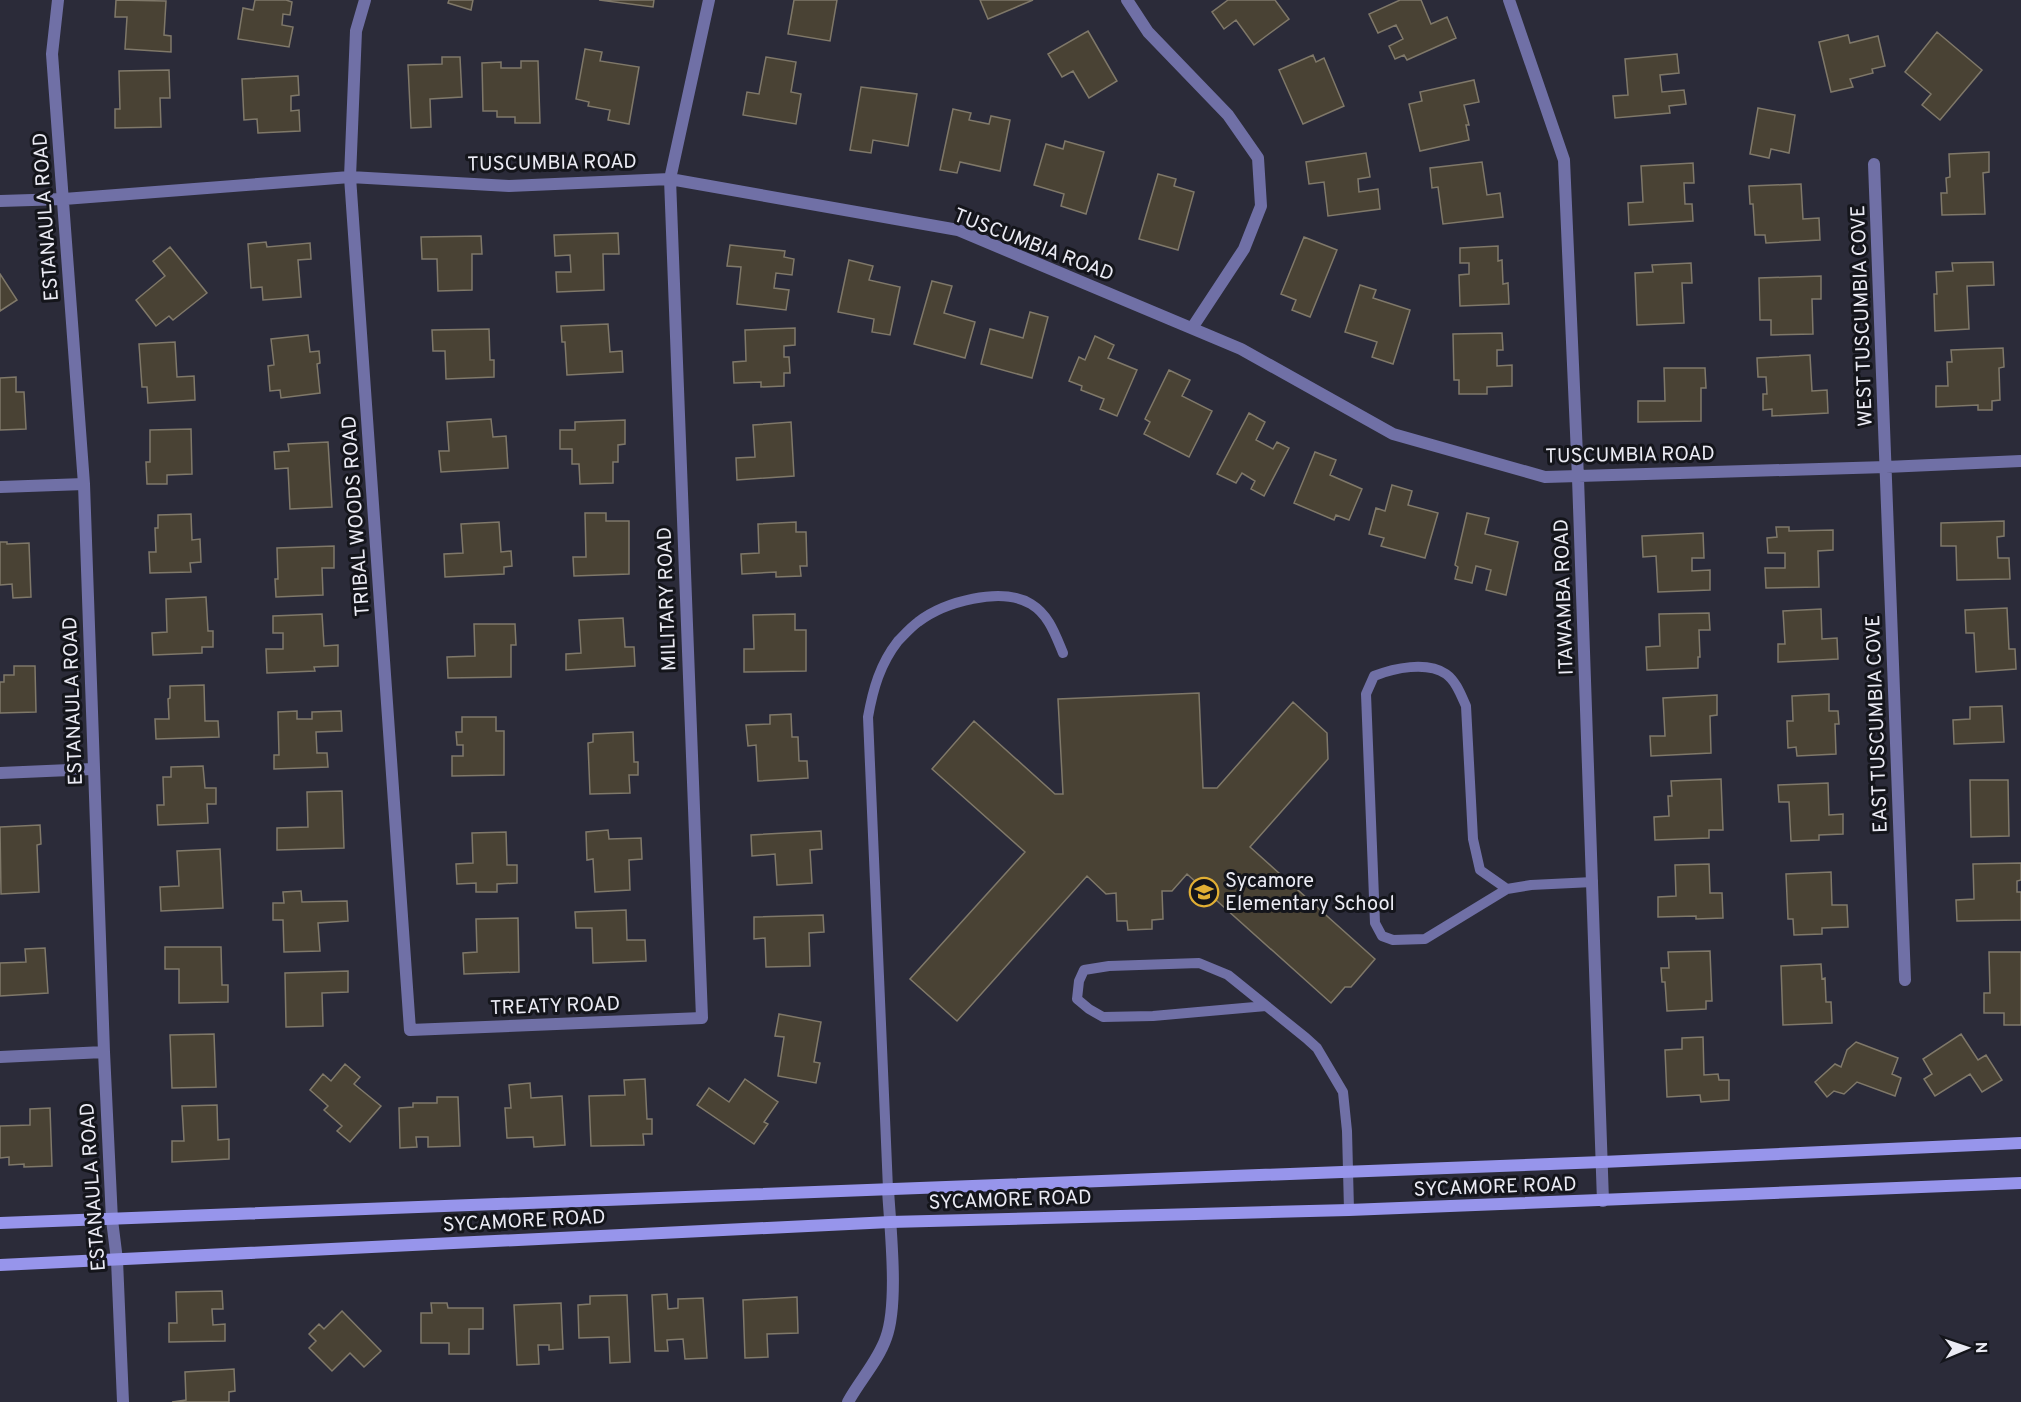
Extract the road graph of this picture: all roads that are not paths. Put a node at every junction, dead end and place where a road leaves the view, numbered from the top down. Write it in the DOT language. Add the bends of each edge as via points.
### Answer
graph roads {
  1 [pos="58,0"];
  2 [pos="364,0"];
  3 [pos="709,0"];
  4 [pos="1127,0"];
  5 [pos="1509,0"];
  6 [pos="1874,164"];
  7 [pos="350,177"];
  8 [pos="670,179"];
  9 [pos="64,199"];
  10 [pos="0,201"];
  11 [pos="1192,328"];
  12 [pos="2021,461"];
  13 [pos="1886,467"];
  14 [pos="1578,478"];
  15 [pos="84,484"];
  16 [pos="0,487"];
  17 [pos="1063,652"];
  18 [pos="93,770"];
  19 [pos="0,773"];
  20 [pos="1593,882"];
  21 [pos="1507,889"];
  22 [pos="1905,980"];
  23 [pos="1266,1006"];
  24 [pos="702,1018"];
  25 [pos="410,1030"];
  26 [pos="104,1052"];
  27 [pos="0,1057"];
  28 [pos="2021,1143"];
  29 [pos="1602,1162"];
  30 [pos="1347,1170"];
  31 [pos="2021,1183"];
  32 [pos="888,1189"];
  33 [pos="1603,1201"];
  34 [pos="1348,1210"];
  35 [pos="112,1220"];
  36 [pos="890,1222"];
  37 [pos="0,1223"];
  38 [pos="117,1260"];
  39 [pos="0,1265"];
  40 [pos="123,1402"];
  41 [pos="848,1402"];
  1 -- 9 [label="street, ESTANAULA ROAD" via="52,54"];
  2 -- 7 [label="street, TRIBAL WOODS ROAD" via="356,31"];
  3 -- 8 [label="street, MILITARY ROAD"];
  4 -- 11 [label="street" via="1148,32 1228,115 1258,158 1260,206 1244,249"];
  5 -- 14 [label="street, ITAWAMBA ROAD" via="1564,160"];
  6 -- 13 [label="street, WEST TUSCUMBIA COVE"];
  7 -- 8 [label="street, TUSCUMBIA ROAD" via="509,186"];
  7 -- 9 [label="street, TUSCUMBIA ROAD"];
  7 -- 25 [label="street, TRIBAL WOODS ROAD"];
  8 -- 11 [label="street, TUSCUMBIA ROAD" via="958,230"];
  8 -- 24 [label="street, MILITARY ROAD"];
  9 -- 10 [label="street, TUSCUMBIA ROAD"];
  9 -- 15 [label="street, ESTANAULA ROAD"];
  11 -- 14 [label="street, TUSCUMBIA ROAD" via="1240,349 1393,434 1545,477"];
  12 -- 13 [label="street, TUSCUMBIA ROAD"];
  13 -- 14 [label="street, TUSCUMBIA ROAD"];
  13 -- 22 [label="street, EAST TUSCUMBIA COVE"];
  14 -- 20 [label="street, ITAWAMBA ROAD"];
  15 -- 16 [label="street"];
  15 -- 18 [label="street, ESTANAULA ROAD"];
  17 -- 32 [label="lane" via="1049,620 1030,603 1010,597 969,600 917,622 899,640 874,684 868,717"];
  18 -- 19 [label="street"];
  18 -- 26 [label="street, ESTANAULA ROAD"];
  20 -- 21 [label="lane"];
  20 -- 29 [label="street, ITAWAMBA ROAD"];
  21 -- 21 [label="lane" via="1425,939 1393,940 1382,936 1376,923 1366,694 1374,676 1390,669 1433,669 1447,675 1458,688 1466,706 1473,839 1480,870"];
  23 -- 23 [label="lane" via="1228,975 1199,963 1084,970 1077,999 1103,1017"];
  23 -- 30 [label="lane" via="1317,1048 1343,1092"];
  24 -- 25 [label="street, TREATY ROAD"];
  26 -- 27 [label="street"];
  26 -- 35 [label="street, ESTANAULA ROAD"];
  28 -- 29 [label="street, SYCAMORE ROAD"];
  29 -- 30 [label="street, SYCAMORE ROAD"];
  29 -- 33 [label="street, ITAWAMBA ROAD"];
  30 -- 32 [label="street, SYCAMORE ROAD"];
  30 -- 34 [label="lane"];
  31 -- 33 [label="street, SYCAMORE ROAD"];
  32 -- 35 [label="street, SYCAMORE ROAD"];
  32 -- 36 [label="street"];
  33 -- 34 [label="street, SYCAMORE ROAD"];
  34 -- 36 [label="street, SYCAMORE ROAD"];
  35 -- 37 [label="street, SYCAMORE ROAD"];
  35 -- 38 [label="street, ESTANAULA ROAD"];
  36 -- 38 [label="street, SYCAMORE ROAD"];
  36 -- 41 [label="street" via="892,1289 887,1336"];
  38 -- 39 [label="street, SYCAMORE ROAD"];
  38 -- 40 [label="street, ESTANAULA ROAD"];
}
